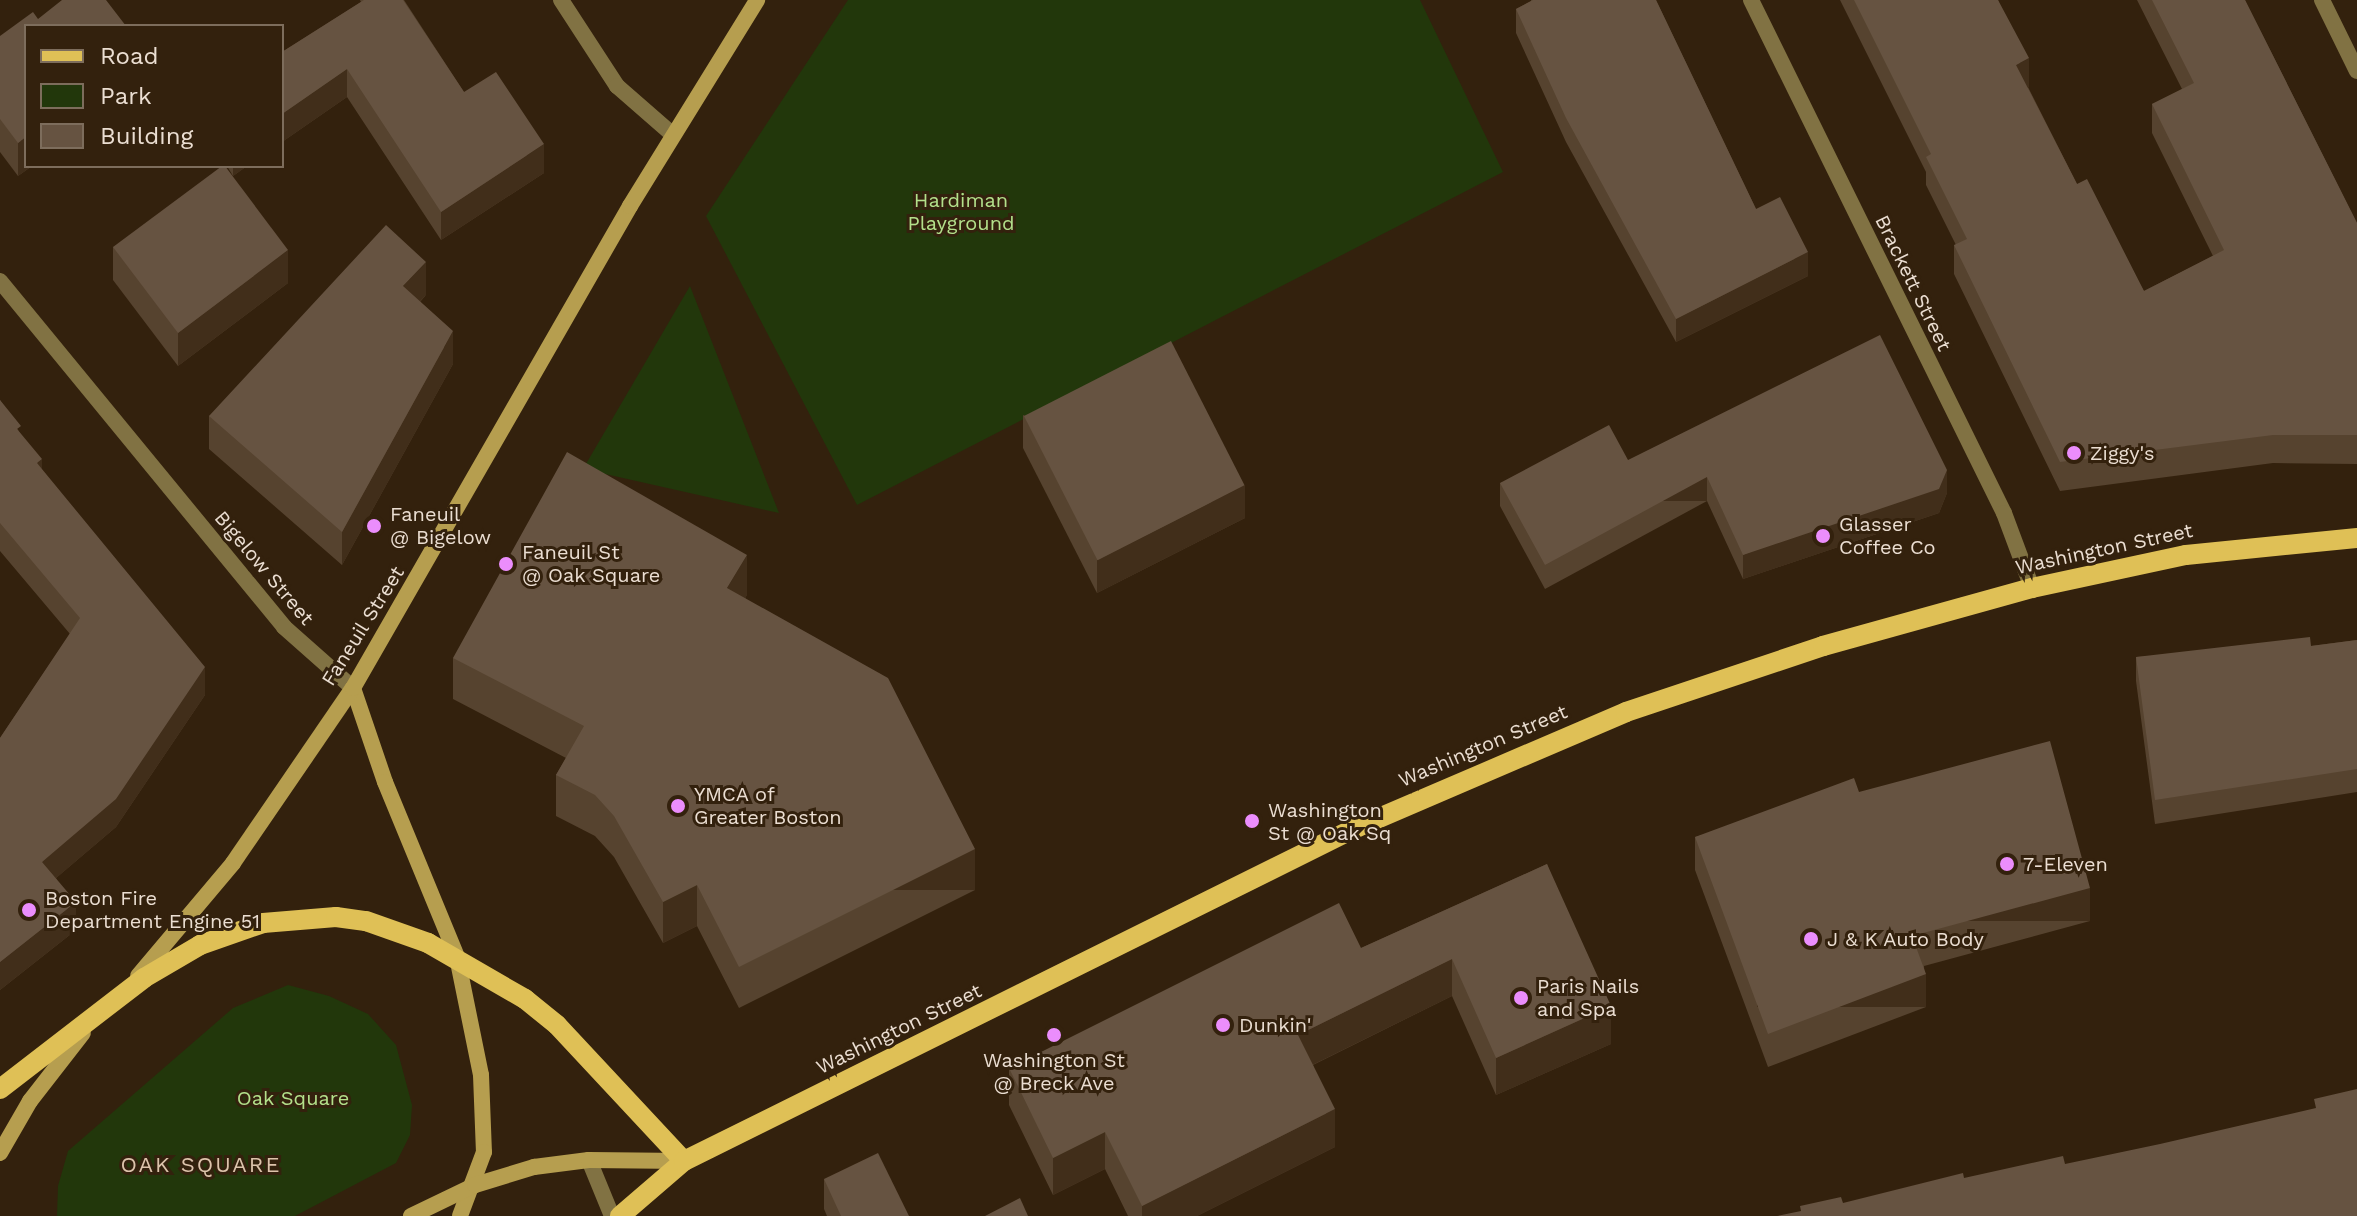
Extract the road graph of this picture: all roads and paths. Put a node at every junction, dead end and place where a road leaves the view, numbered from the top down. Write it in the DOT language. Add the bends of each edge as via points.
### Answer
graph roads {
  1 [pos="561,0"];
  2 [pos="757,0"];
  3 [pos="1751,0"];
  4 [pos="2322,0"];
  5 [pos="2357,71"];
  6 [pos="672,134"];
  7 [pos="0,281"];
  8 [pos="2357,538"];
  9 [pos="2032,588"];
  10 [pos="353,688"];
  11 [pos="457,957"];
  12 [pos="103,1009"];
  13 [pos="0,1089"];
  14 [pos="0,1153"];
  15 [pos="589,1160"];
  16 [pos="684,1161"];
  17 [pos="475,1185"];
  18 [pos="411,1216"];
  19 [pos="460,1216"];
  20 [pos="612,1216"];
  21 [pos="620,1216"];
  1 -- 6 [label="street" via="617,86"];
  2 -- 6 [label="street, Faneuil Street"];
  3 -- 9 [label="street, Brackett Street" via="2004,513"];
  4 -- 5 [label="street"];
  6 -- 10 [label="street, Faneuil Street"];
  7 -- 10 [label="street, Bigelow Street" via="284,627"];
  8 -- 9 [label="main road, Washington Street" via="2186,555"];
  9 -- 16 [label="main road, Washington Street" via="1809,650 1555,740 1351,830"];
  10 -- 11 [label="street, Bigelow Street" via="385,782"];
  10 -- 12 [label="street, Faneuil Street" via="201,906"];
  11 -- 12 [label="main road" via="366,921 303,916 200,945"];
  11 -- 16 [label="main road" via="557,1025"];
  11 -- 17 [label="street" via="485,1118"];
  12 -- 13 [label="main road, Faneuil Street"];
  12 -- 14 [label="street" via="46,1078"];
  15 -- 16 [label="street, Washington Street"];
  15 -- 17 [label="street, Washington Street" via="534,1167"];
  15 -- 20 [label="street"];
  16 -- 21 [label="main road, Washington Street"];
  17 -- 18 [label="street, Washington Street"];
  17 -- 19 [label="street"];
}
